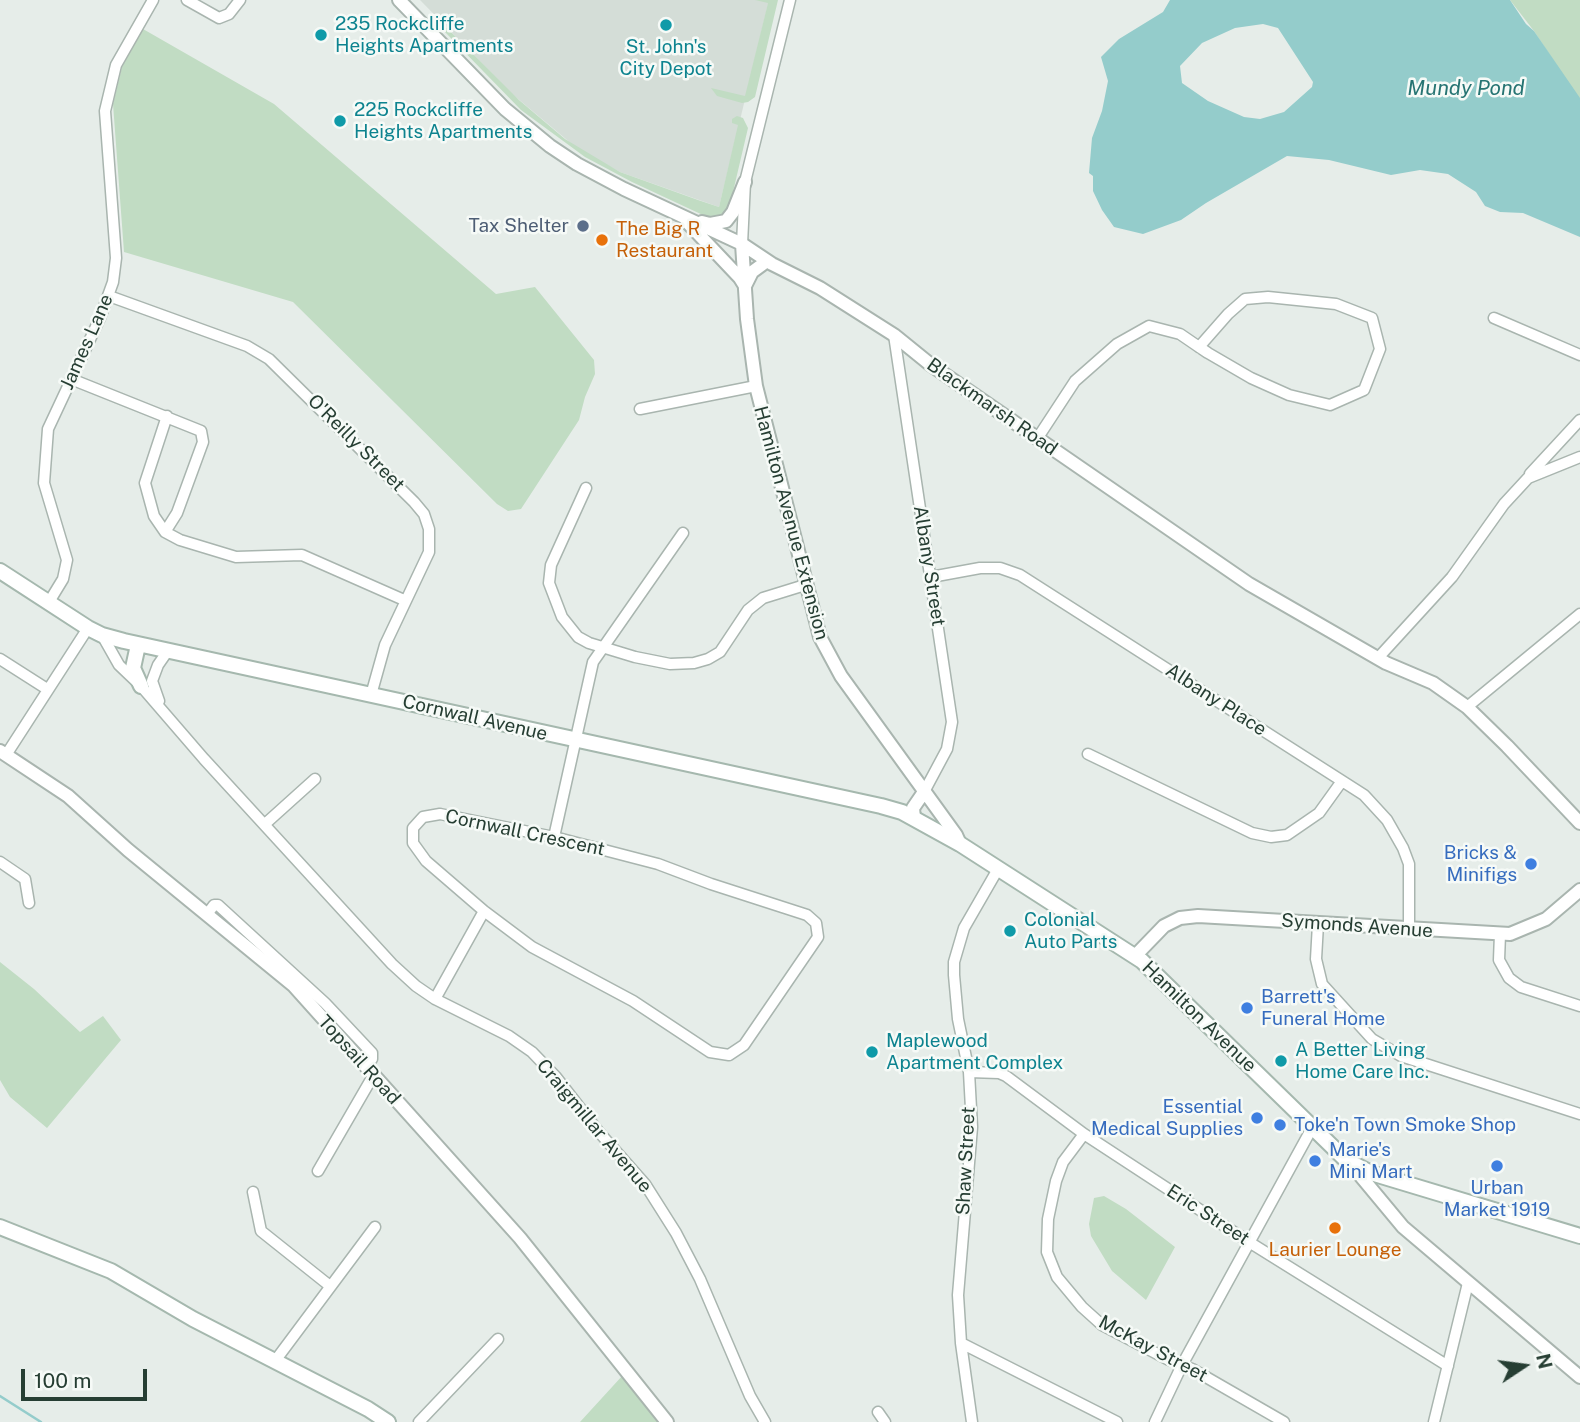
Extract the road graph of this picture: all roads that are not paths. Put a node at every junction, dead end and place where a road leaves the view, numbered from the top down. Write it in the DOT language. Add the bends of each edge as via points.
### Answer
graph roads {
  1 [pos="153,0"];
  2 [pos="187,0"];
  3 [pos="240,0"];
  4 [pos="399,0"];
  5 [pos="790,0"];
  6 [pos="745,182"];
  7 [pos="685,219"];
  8 [pos="742,244"];
  9 [pos="767,261"];
  10 [pos="745,287"];
  11 [pos="109,296"];
  12 [pos="1494,318"];
  13 [pos="894,335"];
  14 [pos="1199,347"];
  15 [pos="1580,355"];
  16 [pos="71,379"];
  17 [pos="755,386"];
  18 [pos="640,410"];
  19 [pos="167,416"];
  20 [pos="1580,421"];
  21 [pos="1037,439"];
  22 [pos="1580,457"];
  23 [pos="1528,478"];
  24 [pos="586,488"];
  25 [pos="165,532"];
  26 [pos="682,533"];
  27 [pos="0,571"];
  28 [pos="931,577"];
  29 [pos="805,585"];
  30 [pos="404,600"];
  31 [pos="49,602"];
  32 [pos="1580,614"];
  33 [pos="88,628"];
  34 [pos="102,635"];
  35 [pos="138,645"];
  36 [pos="601,648"];
  37 [pos="167,652"];
  38 [pos="1378,658"];
  39 [pos="0,659"];
  40 [pos="141,686"];
  41 [pos="47,689"];
  42 [pos="371,695"];
  43 [pos="1467,707"];
  44 [pos="169,716"];
  45 [pos="575,741"];
  46 [pos="3,753"];
  47 [pos="1088,754"];
  48 [pos="315,779"];
  49 [pos="1342,781"];
  50 [pos="924,792"];
  51 [pos="914,818"];
  52 [pos="1580,823"];
  53 [pos="265,824"];
  54 [pos="554,837"];
  55 [pos="960,844"];
  56 [pos="0,862"];
  57 [pos="998,869"];
  58 [pos="1580,890"];
  59 [pos="29,903"];
  60 [pos="484,911"];
  61 [pos="1318,924"];
  62 [pos="1409,929"];
  63 [pos="1500,934"];
  64 [pos="1135,956"];
  65 [pos="435,999"];
  66 [pos="1580,1006"];
  67 [pos="369,1071"];
  68 [pos="969,1072"];
  69 [pos="1580,1114"];
  70 [pos="1316,1132"];
  71 [pos="1084,1134"];
  72 [pos="1346,1160"];
  73 [pos="1368,1167"];
  74 [pos="318,1171"];
  75 [pos="1392,1180"];
  76 [pos="253,1192"];
  77 [pos="1435,1192"];
  78 [pos="1380,1195"];
  79 [pos="1386,1208"];
  80 [pos="0,1227"];
  81 [pos="375,1227"];
  82 [pos="1580,1236"];
  83 [pos="1249,1242"];
  84 [pos="1468,1283"];
  85 [pos="330,1286"];
  86 [pos="498,1339"];
  87 [pos="961,1343"];
  88 [pos="275,1361"];
  89 [pos="1182,1365"];
  90 [pos="1448,1366"];
  91 [pos="1580,1377"];
  92 [pos="878,1412"];
  93 [pos="388,1422"];
  94 [pos="419,1422"];
  95 [pos="667,1422"];
  96 [pos="765,1422"];
  97 [pos="886,1422"];
  98 [pos="972,1422"];
  99 [pos="1116,1422"];
  100 [pos="1155,1422"];
  101 [pos="1284,1422"];
  102 [pos="1434,1422"];
  1 -- 11 [label="street, James Lane" via="116,65 105,111 116,258"];
  2 -- 3 [label="street" via="219,18"];
  4 -- 7 [label="street, Blackmarsh Road" via="538,137 578,164"];
  5 -- 6 [label="street"];
  6 -- 7 [label="street" via="726,221 710,224"];
  6 -- 8 [label="street"];
  7 -- 8 [label="street, Blackmarsh Road"];
  7 -- 10 [label="street"];
  8 -- 9 [label="street, Blackmarsh Road"];
  8 -- 10 [label="street, Hamilton Avenue Extension"];
  9 -- 10 [label="street" via="752,272"];
  9 -- 13 [label="street, Blackmarsh Road"];
  10 -- 17 [label="street, Hamilton Avenue Extension"];
  11 -- 16 [label="street, James Lane"];
  11 -- 30 [label="street, O'Reilly Street" via="264,355 414,502 427,522 430,544"];
  12 -- 15 [label="street"];
  13 -- 21 [label="street, Blackmarsh Road"];
  13 -- 28 [label="street, Albany Street"];
  14 -- 14 [label="street" via="1289,395 1330,405 1364,390 1380,349 1372,318 1336,304 1268,297 1245,299"];
  14 -- 21 [label="street" via="1180,334 1149,326 1117,344 1075,381"];
  16 -- 19 [label="street"];
  16 -- 31 [label="street, James Lane" via="48,429 45,455 46,496 66,560 63,579"];
  17 -- 18 [label="street"];
  17 -- 29 [label="street, Hamilton Avenue Extension"];
  19 -- 25 [label="street" via="145,483 154,516"];
  19 -- 25 [label="street" via="199,429 204,439 177,513"];
  20 -- 23 [label="street"];
  21 -- 38 [label="street, Blackmarsh Road" via="1249,584"];
  22 -- 23 [label="street"];
  23 -- 38 [label="street" via="1452,577"];
  24 -- 36 [label="street" via="551,565 549,583 569,628"];
  25 -- 30 [label="street" via="236,557 302,555"];
  26 -- 36 [label="street"];
  27 -- 31 [label="main road, Cornwall Avenue"];
  28 -- 49 [label="street, Albany Place" via="979,568 1000,568 1020,575"];
  28 -- 50 [label="street, Albany Street" via="952,722 947,749"];
  29 -- 36 [label="street" via="755,604 720,652 701,661 670,664"];
  29 -- 50 [label="street, Hamilton Avenue Extension" via="829,658"];
  30 -- 42 [label="street, O'Reilly Street" via="382,652"];
  31 -- 33 [label="main road, Cornwall Avenue"];
  32 -- 43 [label="street"];
  33 -- 34 [label="main road, Cornwall Avenue"];
  33 -- 41 [label="street"];
  34 -- 35 [label="main road, Cornwall Avenue"];
  34 -- 40 [label="street, Craigmillar Avenue" via="119,665"];
  35 -- 37 [label="main road, Cornwall Avenue"];
  35 -- 40 [label="main road" via="133,668"];
  36 -- 45 [label="street" via="588,677"];
  37 -- 42 [label="main road, Cornwall Avenue"];
  37 -- 44 [label="street, Craigmillar Avenue" via="152,681"];
  38 -- 43 [label="street, Blackmarsh Road" via="1433,683"];
  39 -- 41 [label="street"];
  40 -- 44 [label="street, Craigmillar Avenue"];
  41 -- 46 [label="street"];
  42 -- 45 [label="main road, Cornwall Avenue"];
  43 -- 52 [label="street, Blackmarsh Road"];
  44 -- 53 [label="street, Craigmillar Avenue"];
  45 -- 51 [label="main road, Cornwall Avenue" via="881,806"];
  45 -- 54 [label="street"];
  46 -- 67 [label="street, Topsail Road" via="68,796 293,985"];
  47 -- 49 [label="street" via="1252,833 1271,837 1287,835 1319,813"];
  48 -- 53 [label="street"];
  49 -- 62 [label="street, Albany Place" via="1377,808 1403,848 1409,864"];
  50 -- 51 [label="street, Albany Street" via="913,808"];
  50 -- 55 [label="street, Hamilton Avenue Extension"];
  51 -- 55 [label="main road, Cornwall Avenue"];
  53 -- 65 [label="street, Craigmillar Avenue" via="392,964"];
  54 -- 60 [label="street, Cornwall Crescent" via="440,814 418,820 412,833 415,848"];
  54 -- 60 [label="street, Cornwall Crescent" via="658,864 807,915 816,923 818,937 744,1045 733,1054 722,1055 705,1049 633,1000 532,947"];
  55 -- 57 [label="main road, Hamilton Avenue"];
  56 -- 59 [label="street" via="25,879"];
  57 -- 64 [label="main road, Hamilton Avenue"];
  57 -- 68 [label="street, Shaw Street" via="964,928 954,962 958,1019"];
  58 -- 63 [label="street, Symonds Avenue" via="1538,924"];
  60 -- 65 [label="street"];
  61 -- 62 [label="street, Symonds Avenue"];
  61 -- 64 [label="street, Symonds Avenue" via="1188,916 1164,926"];
  61 -- 69 [label="street" via="1316,959 1322,984 1371,1039 1401,1056"];
  62 -- 63 [label="street, Symonds Avenue"];
  63 -- 66 [label="street" via="1499,960 1509,978 1521,987"];
  64 -- 70 [label="main road, Hamilton Avenue"];
  65 -- 96 [label="street, Craigmillar Avenue" via="509,1035 532,1052 645,1184 700,1279"];
  67 -- 74 [label="street"];
  67 -- 95 [label="street, Topsail Road" via="520,1238"];
  68 -- 71 [label="street, Eric Street" via="1006,1076"];
  68 -- 87 [label="street, Shaw Street" via="972,1127 958,1295"];
  70 -- 72 [label="main road, Hamilton Avenue"];
  70 -- 73 [label="main road, Hamilton Avenue"];
  70 -- 83 [label="street"];
  71 -- 83 [label="street, Eric Street"];
  71 -- 89 [label="street, McKay Street" via="1063,1162 1056,1181 1046,1239 1051,1264 1068,1292 1102,1325"];
  72 -- 73 [label="main road"];
  72 -- 79 [label="street, Hamilton Avenue"];
  73 -- 75 [label="main road"];
  73 -- 77 [label="main road"];
  73 -- 78 [label="street, Hamilton Avenue"];
  75 -- 77 [label="main road"];
  75 -- 78 [label="street"];
  76 -- 85 [label="street" via="261,1231"];
  77 -- 82 [label="main road"];
  78 -- 79 [label="street, Hamilton Avenue"];
  79 -- 84 [label="street, Hamilton Avenue"];
  80 -- 88 [label="main road" via="111,1271"];
  81 -- 85 [label="street"];
  83 -- 89 [label="street"];
  83 -- 90 [label="street, Eric Street"];
  84 -- 90 [label="street"];
  84 -- 91 [label="street, Hamilton Avenue"];
  85 -- 88 [label="street"];
  86 -- 94 [label="street"];
  87 -- 98 [label="street, Shaw Street"];
  87 -- 99 [label="street"];
  88 -- 93 [label="main road"];
  89 -- 100 [label="street"];
  89 -- 101 [label="street, McKay Street"];
  90 -- 102 [label="street"];
  92 -- 97 [label="street"];
}
